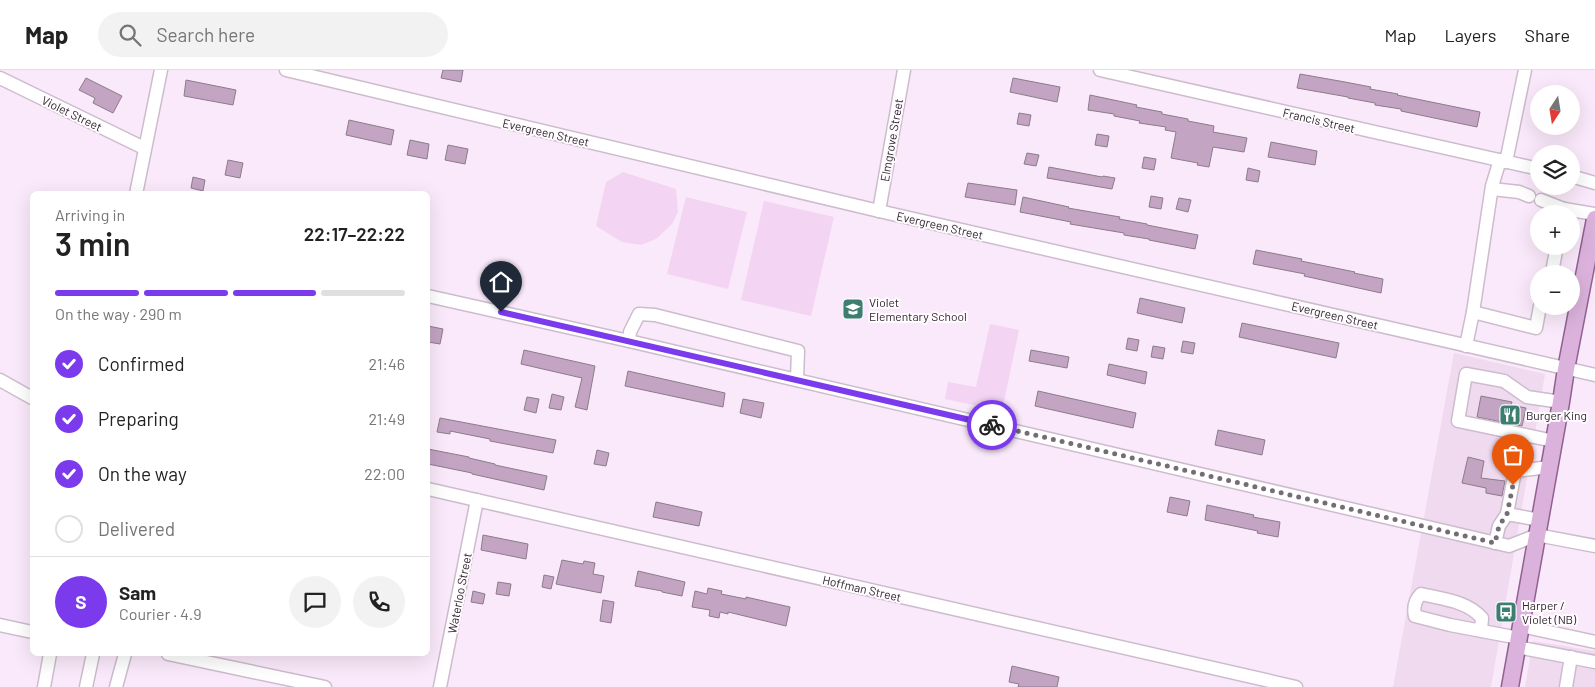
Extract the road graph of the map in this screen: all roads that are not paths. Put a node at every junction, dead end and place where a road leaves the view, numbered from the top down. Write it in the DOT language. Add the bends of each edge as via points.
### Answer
graph roads {
  1 [pos="161,70"];
  2 [pos="286,70"];
  3 [pos="904,70"];
  4 [pos="1100,70"];
  5 [pos="1525,70"];
  6 [pos="0,78"];
  7 [pos="144,148"];
  8 [pos="1503,161"];
  9 [pos="1530,167"];
  10 [pos="1580,179"];
  11 [pos="1595,184"];
  12 [pos="1492,189"];
  13 [pos="137,191"];
  14 [pos="1550,205"];
  15 [pos="879,211"];
  16 [pos="1580,213"];
  17 [pos="1595,214"];
  18 [pos="1595,219"];
  19 [pos="1580,272"];
  20 [pos="430,296"];
  21 [pos="1473,312"];
  22 [pos="1538,315"];
  23 [pos="1573,315"];
  24 [pos="629,341"];
  25 [pos="1466,346"];
  26 [pos="1566,369"];
  27 [pos="1595,375"];
  28 [pos="0,380"];
  29 [pos="797,380"];
  30 [pos="30,397"];
  31 [pos="1562,402"];
  32 [pos="1554,441"];
  33 [pos="1550,467"];
  34 [pos="430,489"];
  35 [pos="477,500"];
  36 [pos="1507,514"];
  37 [pos="1539,528"];
  38 [pos="1495,543"];
  39 [pos="1595,546"];
  40 [pos="0,625"];
  41 [pos="1481,631"];
  42 [pos="30,632"];
  43 [pos="1519,637"];
  44 [pos="1595,642"];
  45 [pos="50,656"];
  46 [pos="93,656"];
  47 [pos="124,656"];
  48 [pos="178,656"];
  49 [pos="1571,657"];
  50 [pos="1595,662"];
  51 [pos="44,687"];
  52 [pos="86,687"];
  53 [pos="116,687"];
  54 [pos="325,687"];
  55 [pos="440,687"];
  56 [pos="1296,687"];
  57 [pos="1510,687"];
  58 [pos="1566,687"];
  1 -- 7 [label="street"];
  2 -- 15 [label="street, Evergreen Street"];
  3 -- 15 [label="street, Elmgrove Street"];
  4 -- 8 [label="street, Francis Street"];
  5 -- 8 [label="street"];
  6 -- 7 [label="street, Violet Street"];
  7 -- 13 [label="street"];
  8 -- 9 [label="street, Francis Street"];
  8 -- 12 [label="street"];
  10 -- 11 [label="street"];
  12 -- 14 [label="street" via="1520,192"];
  12 -- 21 [label="street"];
  15 -- 25 [label="street, Evergreen Street"];
  16 -- 17 [label="street"];
  18 -- 19 [label="main road"];
  20 -- 24 [label="street"];
  21 -- 22 [label="street" via="1536,328"];
  21 -- 25 [label="street"];
  23 -- 26 [label="main road"];
  24 -- 29 [label="street"];
  24 -- 29 [label="street" via="639,314 655,315 798,351"];
  25 -- 26 [label="street, Evergreen Street"];
  26 -- 27 [label="street, Evergreen Street"];
  26 -- 31 [label="main road"];
  28 -- 30 [label="street"];
  29 -- 38 [label="street"];
  31 -- 32 [label="main road"];
  31 -- 32 [label="street" via="1527,397 1504,381 1466,374 1458,421"];
  32 -- 33 [label="main road"];
  33 -- 36 [label="street" via="1515,471"];
  33 -- 37 [label="main road"];
  34 -- 35 [label="street, Hoffman Street"];
  35 -- 55 [label="street, Waterloo Street"];
  35 -- 56 [label="street, Hoffman Street"];
  36 -- 37 [label="street"];
  36 -- 38 [label="street" via="1499,526"];
  37 -- 38 [label="street" via="1509,546"];
  37 -- 39 [label="street"];
  37 -- 43 [label="main road"];
  40 -- 42 [label="street"];
  41 -- 41 [label="street" via="1414,616 1416,599 1422,594 1475,610 1482,618"];
  41 -- 43 [label="street"];
  43 -- 44 [label="street"];
  43 -- 49 [label="street"];
  43 -- 57 [label="main road"];
  45 -- 51 [label="street"];
  46 -- 52 [label="street"];
  47 -- 53 [label="street"];
  48 -- 54 [label="street"];
  49 -- 50 [label="street"];
  49 -- 58 [label="street"];
}
